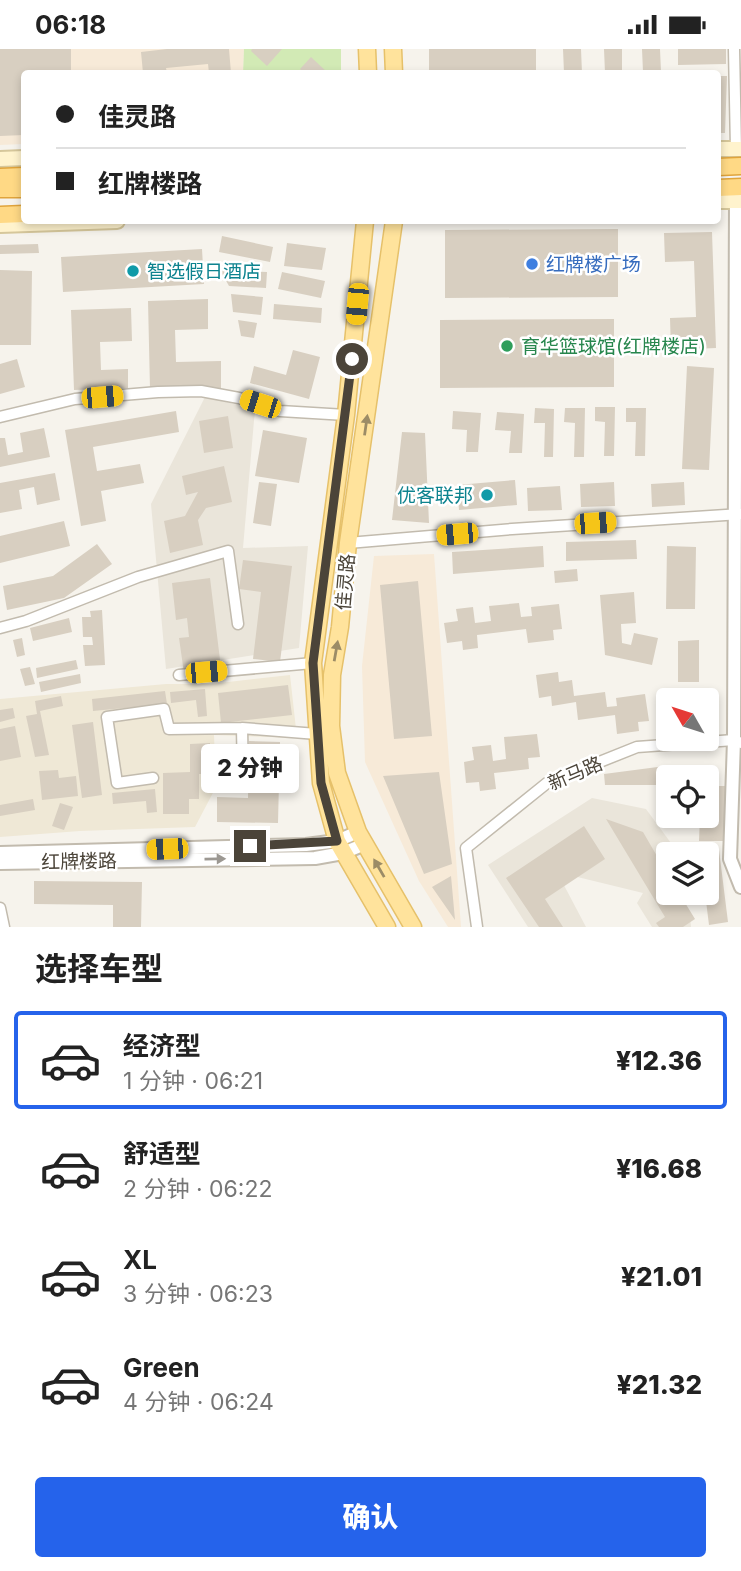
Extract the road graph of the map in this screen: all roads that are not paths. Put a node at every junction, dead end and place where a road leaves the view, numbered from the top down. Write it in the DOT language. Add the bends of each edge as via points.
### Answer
graph roads {
  1 [pos="367,49"];
  2 [pos="393,49"];
  3 [pos="734,49"];
  4 [pos="368,70"];
  5 [pos="394,70"];
  6 [pos="721,149"];
  7 [pos="739,149"];
  8 [pos="21,158"];
  9 [pos="0,159"];
  10 [pos="741,166"];
  11 [pos="721,167"];
  12 [pos="21,176"];
  13 [pos="0,177"];
  14 [pos="21,188"];
  15 [pos="0,189"];
  16 [pos="721,189"];
  17 [pos="739,196"];
  18 [pos="721,200"];
  19 [pos="21,213"];
  20 [pos="0,215"];
  21 [pos="29,224"];
  22 [pos="365,224"];
  23 [pos="394,224"];
  24 [pos="0,225"];
  25 [pos="346,415"];
  26 [pos="0,417"];
  27 [pos="737,514"];
  28 [pos="348,543"];
  29 [pos="238,624"];
  30 [pos="0,628"];
  31 [pos="313,663"];
  32 [pos="179,674"];
  33 [pos="243,729"];
  34 [pos="317,734"];
  35 [pos="737,741"];
  36 [pos="243,777"];
  37 [pos="153,778"];
  38 [pos="361,838"];
  39 [pos="340,847"];
  40 [pos="0,853"];
  41 [pos="0,863"];
  42 [pos="741,887"];
  43 [pos="0,908"];
  44 [pos="4,927"];
  45 [pos="387,927"];
  46 [pos="413,927"];
  47 [pos="477,927"];
  1 -- 4 [label="main road"];
  2 -- 5 [label="main road"];
  3 -- 7 [label="street"];
  6 -- 7 [label="main road"];
  8 -- 9 [label="main road"];
  10 -- 11 [label="highway"];
  12 -- 13 [label="highway"];
  14 -- 15 [label="highway"];
  16 -- 17 [label="highway"];
  17 -- 18 [label="main road"];
  17 -- 27 [label="street"];
  19 -- 20 [label="highway"];
  21 -- 24 [label="main road"];
  22 -- 25 [label="main road, 佳灵路"];
  28 -- 23 [label="main road, 佳灵路, one-way"];
  25 -- 26 [label="street" via="280,411 201,391 75,399"];
  25 -- 31 [label="main road, 佳灵路"];
  27 -- 28 [label="street"];
  27 -- 35 [label="street"];
  38 -- 28 [label="main road, 佳灵路, one-way" via="337,773 331,726 332,675"];
  29 -- 30 [label="street" via="228,551 138,576"];
  31 -- 32 [label="street"];
  31 -- 34 [label="main road, 佳灵路"];
  33 -- 34 [label="street"];
  33 -- 36 [label="street"];
  33 -- 37 [label="street" via="169,729 164,709 107,717 117,783"];
  34 -- 39 [label="main road, 佳灵路" via="321,783"];
  35 -- 42 [label="street" via="730,859"];
  35 -- 47 [label="street, 新马路" via="637,747 547,783 466,848"];
  38 -- 39 [label="street, 红牌楼路"];
  46 -- 38 [label="main road, 佳灵路, one-way"];
  39 -- 40 [label="street, 红牌楼路"];
  41 -- 39 [label="street, 红牌楼路, one-way" via="315,858"];
  39 -- 45 [label="main road, 佳灵路"];
  43 -- 44 [label="street"];
}
